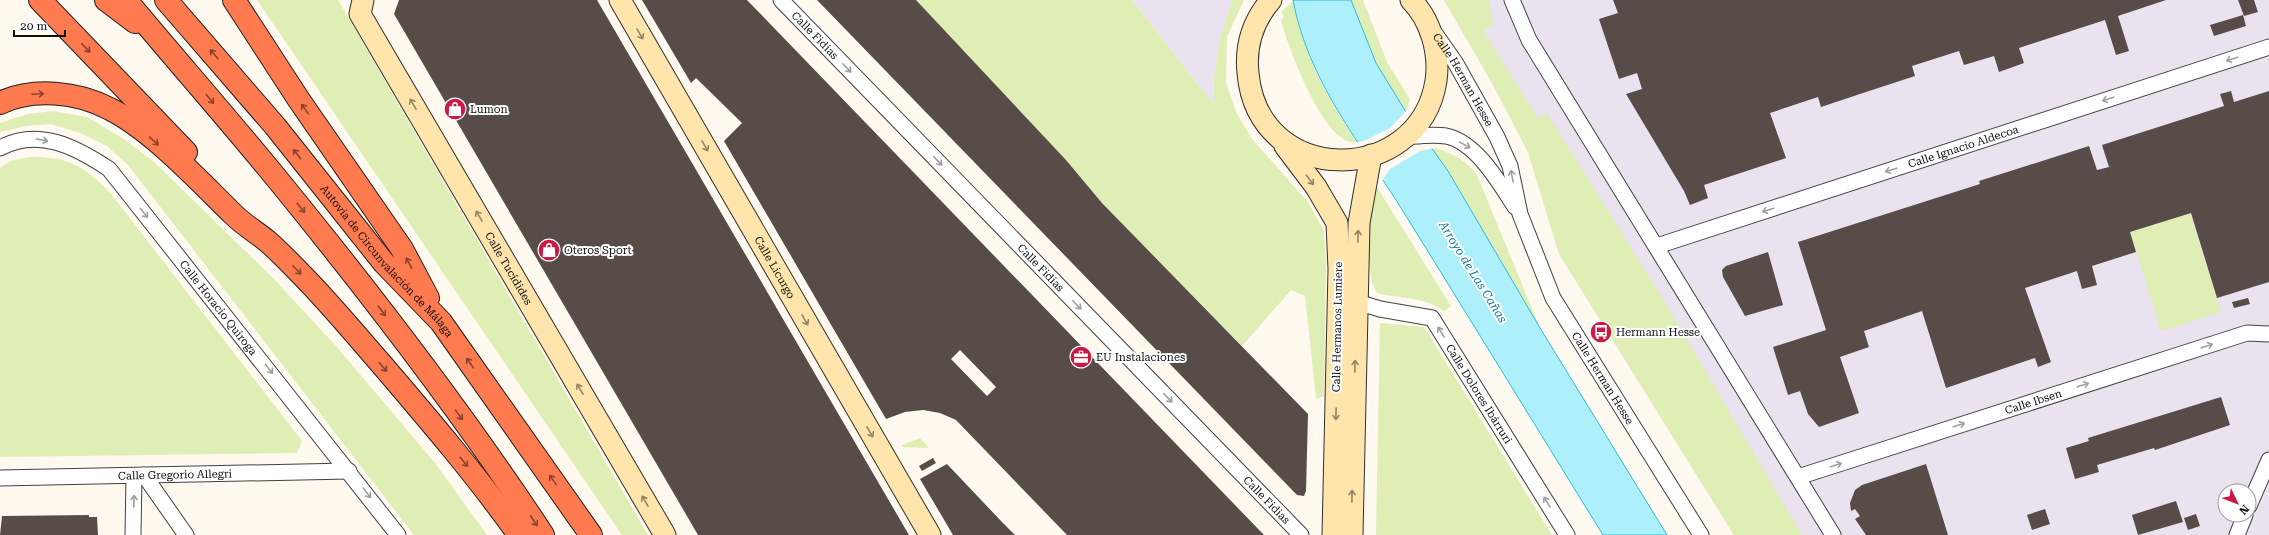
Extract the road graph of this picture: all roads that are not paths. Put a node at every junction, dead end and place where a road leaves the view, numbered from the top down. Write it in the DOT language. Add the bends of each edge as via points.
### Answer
graph roads {
  1 [pos="40,0"];
  2 [pos="106,0"];
  3 [pos="126,0"];
  4 [pos="166,0"];
  5 [pos="234,0"];
  6 [pos="363,0"];
  7 [pos="620,0"];
  8 [pos="781,0"];
  9 [pos="1271,0"];
  10 [pos="1512,0"];
  11 [pos="1416,5"];
  12 [pos="157,38"];
  13 [pos="2269,47"];
  14 [pos="0,103"];
  15 [pos="1418,132"];
  16 [pos="1278,137"];
  17 [pos="2,147"];
  18 [pos="1366,161"];
  19 [pos="1520,214"];
  20 [pos="269,243"];
  21 [pos="1657,246"];
  22 [pos="1357,302"];
  23 [pos="441,322"];
  24 [pos="2269,334"];
  25 [pos="2269,460"];
  26 [pos="349,470"];
  27 [pos="139,476"];
  28 [pos="1798,477"];
  29 [pos="0,478"];
  30 [pos="2257,488"];
  31 [pos="2242,523"];
  32 [pos="133,535"];
  33 [pos="186,535"];
  34 [pos="398,535"];
  35 [pos="519,535"];
  36 [pos="543,535"];
  37 [pos="591,535"];
  38 [pos="665,535"];
  39 [pos="930,535"];
  40 [pos="1301,535"];
  41 [pos="1333,535"];
  42 [pos="1352,535"];
  43 [pos="1567,535"];
  44 [pos="1701,535"];
  45 [pos="1833,535"];
  46 [pos="2237,535"];
  1 -- 20 [label="highway, one-way" via="247,214"];
  2 -- 12 [label="highway"];
  3 -- 12 [label="highway"];
  23 -- 4 [label="highway, Autovía de Circunvalación de Málaga, one-way" via="384,263 275,126"];
  23 -- 5 [label="highway, one-way" via="402,250"];
  38 -- 6 [label="main road, Calle Tucídides, one-way" via="360,14"];
  7 -- 39 [label="main road, Calle Licurgo, one-way"];
  8 -- 40 [label="street, Calle Fidias, one-way"];
  9 -- 16 [label="main road" via="1255,23 1247,53 1247,68 1253,101 1265,122"];
  10 -- 21 [label="street" via="1529,40"];
  11 -- 15 [label="main road" via="1434,40 1438,66 1434,94"];
  19 -- 11 [label="street, Calle Herman Hesse, one-way" via="1510,166 1497,138 1456,62"];
  12 -- 36 [label="highway, one-way" via="277,178 341,258 421,362"];
  13 -- 21 [label="street, Calle Ignacio Aldecoa, one-way"];
  14 -- 20 [label="highway, one-way" via="32,94 61,93 110,108 135,125 182,165 239,220"];
  15 -- 18 [label="main road"];
  15 -- 19 [label="street, Calle Herman Hesse, one-way" via="1446,136 1468,145 1498,181"];
  16 -- 18 [label="main road" via="1302,153 1324,160"];
  16 -- 41 [label="main road, Calle Hermanos Lumiere, one-way" via="1316,187 1337,223 1339,269"];
  17 -- 26 [label="street, Calle Horacio Quiroga, one-way" via="29,138 57,142 83,152 109,169"];
  22 -- 18 [label="main road, Calle Hermanos Lumiere, one-way" via="1358,223"];
  19 -- 44 [label="street, Calle Herman Hesse" via="1553,298"];
  20 -- 35 [label="highway, one-way" via="336,312 430,421 485,488"];
  21 -- 28 [label="street"];
  42 -- 22 [label="main road, Calle Hermanos Lumiere, one-way"];
  43 -- 22 [label="street, Calle Dolores Ibárruri, one-way" via="1432,318 1380,309"];
  37 -- 23 [label="highway, Autovía de Circunvalación de Málaga, one-way"];
  28 -- 24 [label="street, Calle Ibsen, one-way" via="2247,332"];
  25 -- 30 [label="street"];
  26 -- 27 [label="street, Calle Gregorio Allegri"];
  26 -- 34 [label="street, Calle Horacio Quiroga, one-way"];
  27 -- 29 [label="street, Calle Gregorio Allegri"];
  32 -- 27 [label="street, one-way"];
  27 -- 33 [label="street"];
  28 -- 45 [label="street"];
  31 -- 46 [label="street"];
}
